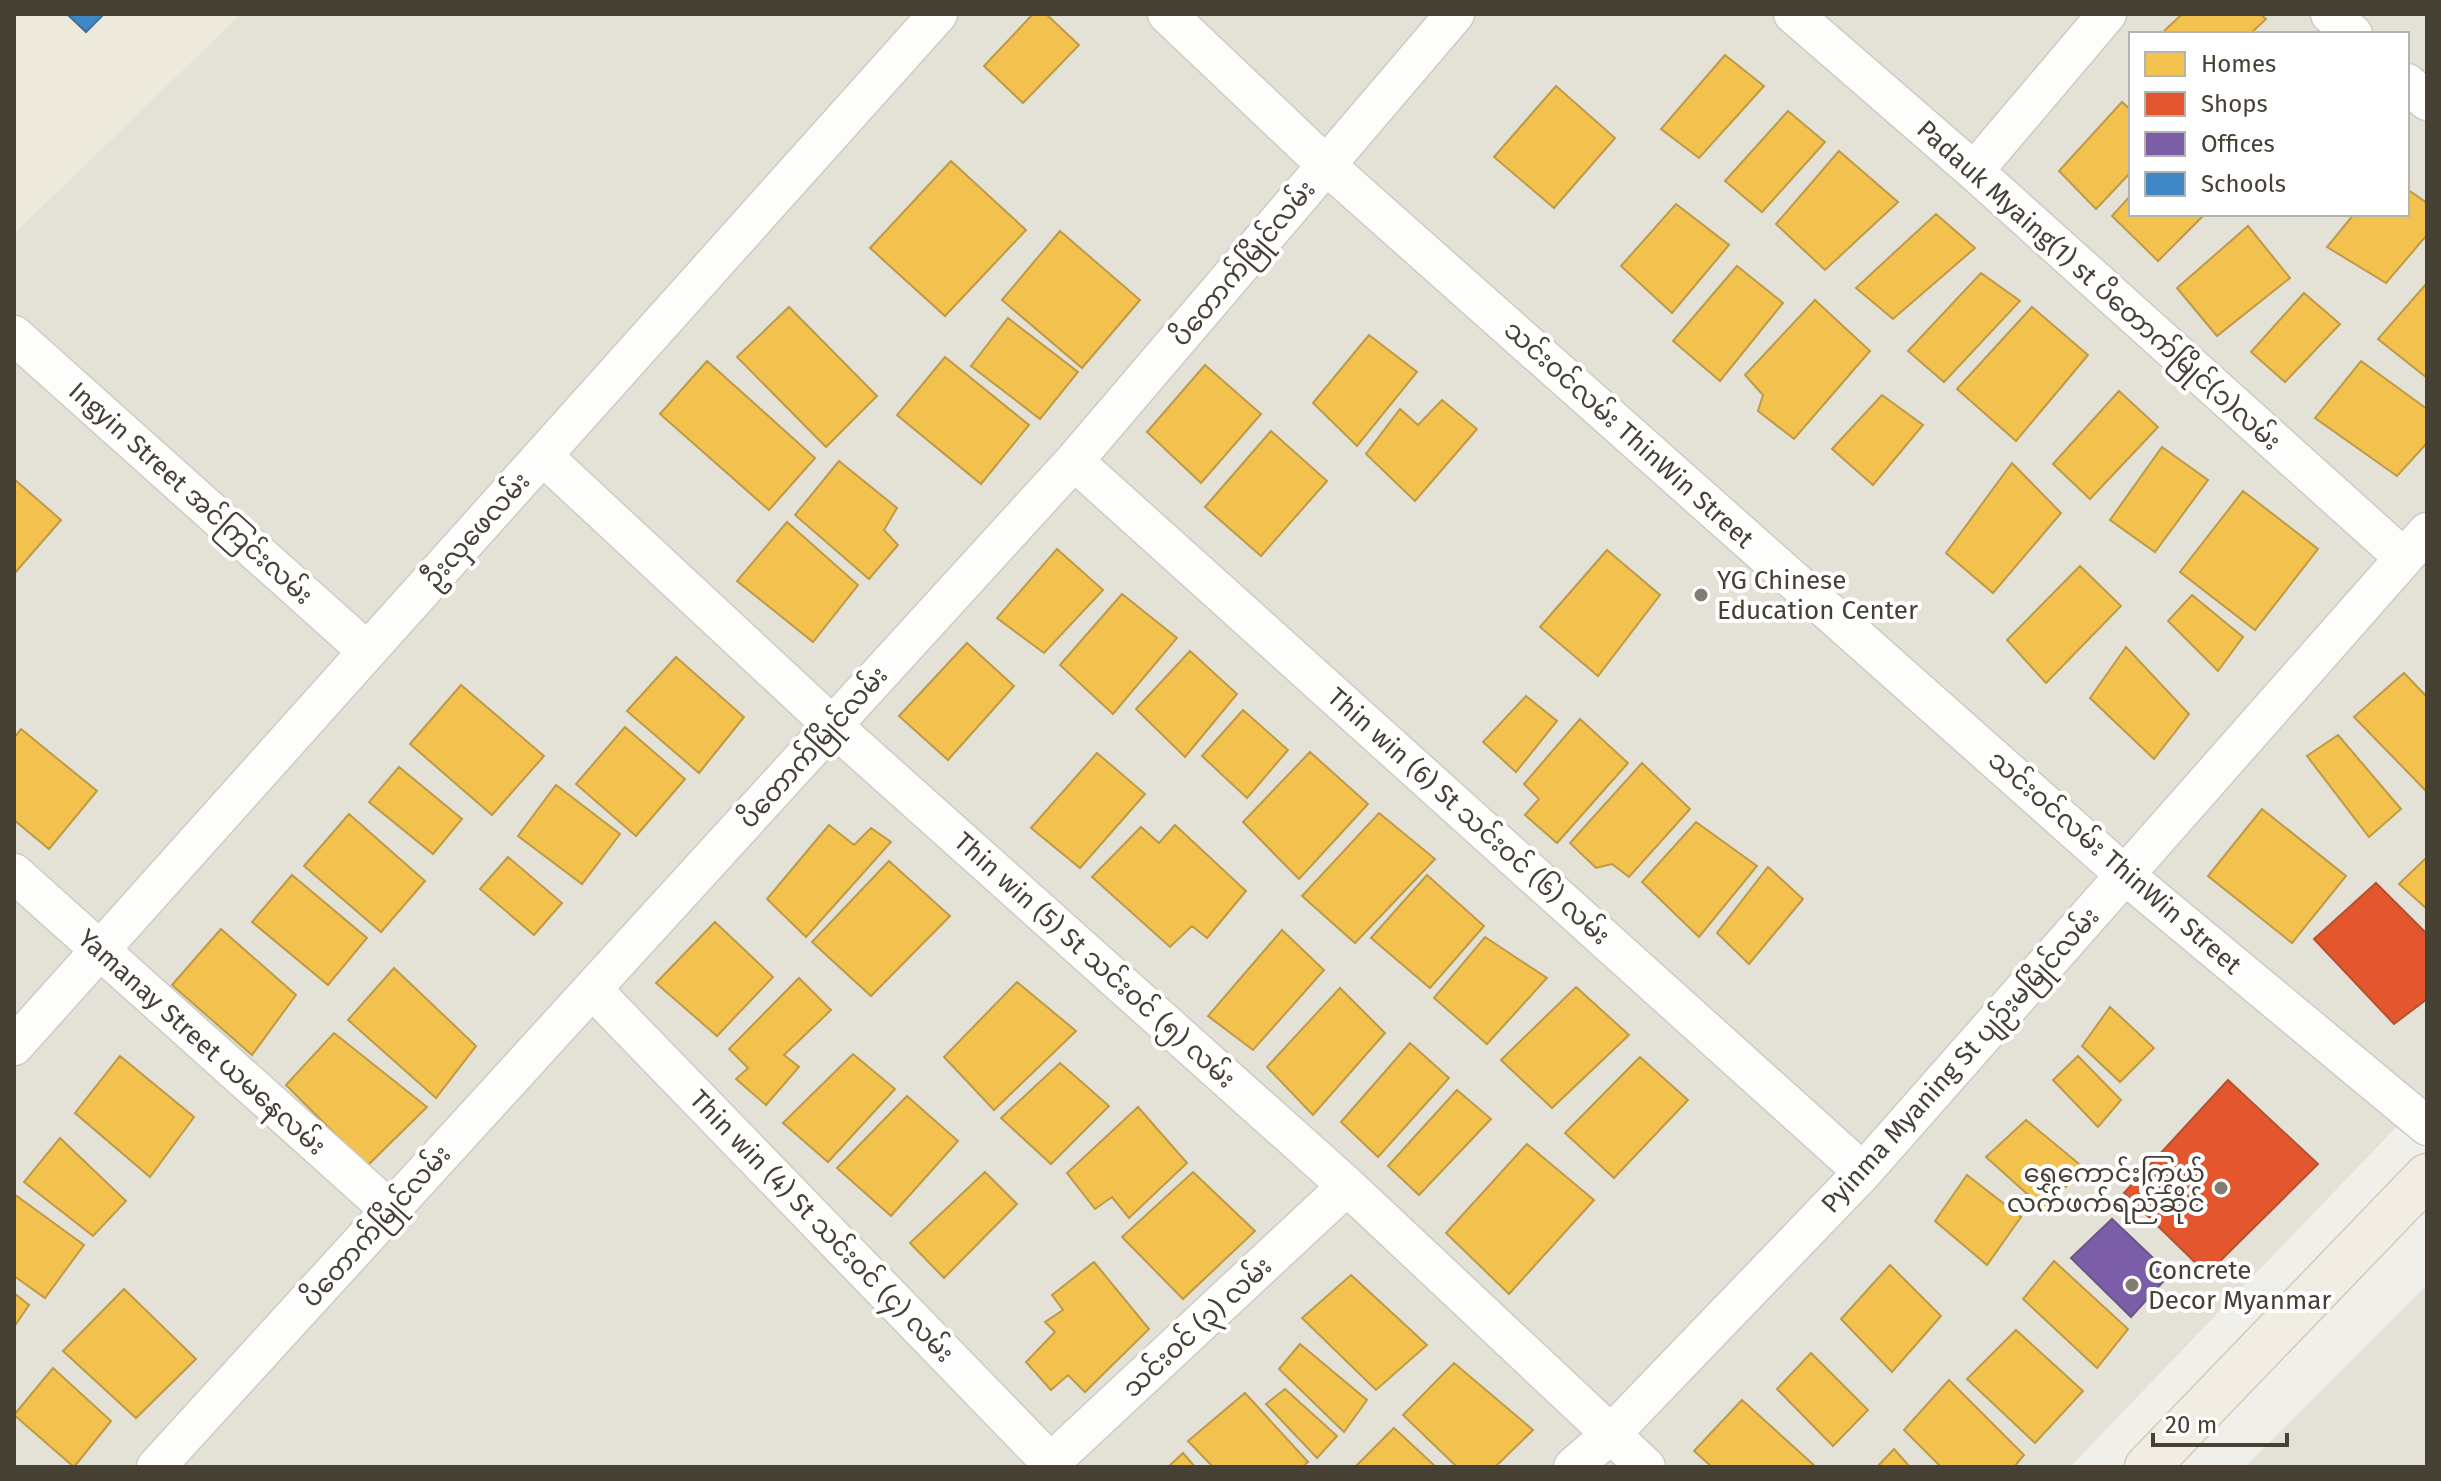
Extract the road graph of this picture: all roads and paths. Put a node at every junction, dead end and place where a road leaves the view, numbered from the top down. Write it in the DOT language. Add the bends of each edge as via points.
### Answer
graph roads {
  1 [pos="938,14"];
  2 [pos="1167,14"];
  3 [pos="1455,14"];
  4 [pos="1793,14"];
  5 [pos="2107,14"];
  6 [pos="2330,14"];
  7 [pos="2351,32"];
  8 [pos="2409,85"];
  9 [pos="2427,101"];
  10 [pos="1326,165"];
  11 [pos="1974,171"];
  12 [pos="14,335"];
  13 [pos="543,456"];
  14 [pos="1074,461"];
  15 [pos="2415,545"];
  16 [pos="367,651"];
  17 [pos="833,726"];
  18 [pos="14,873"];
  19 [pos="2125,875"];
  20 [pos="100,950"];
  21 [pos="592,989"];
  22 [pos="14,1046"];
  23 [pos="2427,1126"];
  24 [pos="1863,1172"];
  25 [pos="2427,1176"];
  26 [pos="1347,1186"];
  27 [pos="390,1210"];
  28 [pos="1612,1433"];
  29 [pos="1049,1465"];
  30 [pos="156,1467"];
  31 [pos="1573,1467"];
  32 [pos="1646,1467"];
  33 [pos="2147,1467"];
  1 -- 13 [label="street, ဦးလှဖေလမ်း"];
  2 -- 10 [label="street, သင်းဝင်လမ်း ThinWin Street"];
  3 -- 10 [label="street, ပိတောက်မြိုင်လမ်း"];
  4 -- 11 [label="street, Padauk Myaing(1) st ပိတောက်မြိုင်(၁)လမ်း"];
  5 -- 11 [label="street"];
  6 -- 7 [label="street"];
  8 -- 9 [label="street"];
  10 -- 14 [label="street, ပိတောက်မြိုင်လမ်း"];
  10 -- 19 [label="street, သင်းဝင်လမ်း ThinWin Street"];
  11 -- 15 [label="street, Padauk Myaing(1) st ပိတောက်မြိုင်(၁)လမ်း"];
  12 -- 16 [label="street, Ingyin Street အင်ကြင်းလမ်း"];
  13 -- 16 [label="street, ဦးလှဖေလမ်း"];
  13 -- 17 [label="street, Thin win (5) St သင်းဝင် (၅) လမ်း"];
  14 -- 17 [label="street, ပိတောက်မြိုင်လမ်း"];
  14 -- 24 [label="street, Thin win (6) St သင်းဝင် (၆) လမ်း"];
  15 -- 19 [label="street, Pyinma Myaning St ပျဉ်းမမြိုင်လမ်း"];
  16 -- 20 [label="street, ဦးလှဖေလမ်း"];
  17 -- 21 [label="street, ပိတောက်မြိုင်လမ်း"];
  17 -- 26 [label="street, Thin win (5) St သင်းဝင် (၅) လမ်း"];
  18 -- 20 [label="street, Yamanay Street ယမနေလမ်း"];
  19 -- 23 [label="street, သင်းဝင်လမ်း ThinWin Street"];
  19 -- 24 [label="street, Pyinma Myaning St ပျဉ်းမမြိုင်လမ်း"];
  20 -- 22 [label="street, ဦးလှဖေလမ်း"];
  20 -- 27 [label="street, Yamanay Street ယမနေလမ်း"];
  21 -- 27 [label="street, ပိတောက်မြိုင်လမ်း"];
  21 -- 29 [label="street, Thin win (4) St သင်းဝင် (၄) လမ်း"];
  24 -- 28 [label="street, Pyinma Myaning St ပျဉ်းမမြိုင်လမ်း"];
  25 -- 33 [label="main road"];
  26 -- 28 [label="street, Thin win (5) St သင်းဝင် (၅) လမ်း"];
  26 -- 29 [label="street, သင်းဝင် (၃) လမ်း"];
  27 -- 30 [label="street, ပိတောက်မြိုင်လမ်း"];
  28 -- 31 [label="street, Pyinma Myaning St ပျဉ်းမမြိုင်လမ်း"];
  28 -- 32 [label="street, Thin win (5) St သင်းဝင် (၅) လမ်း"];
}
